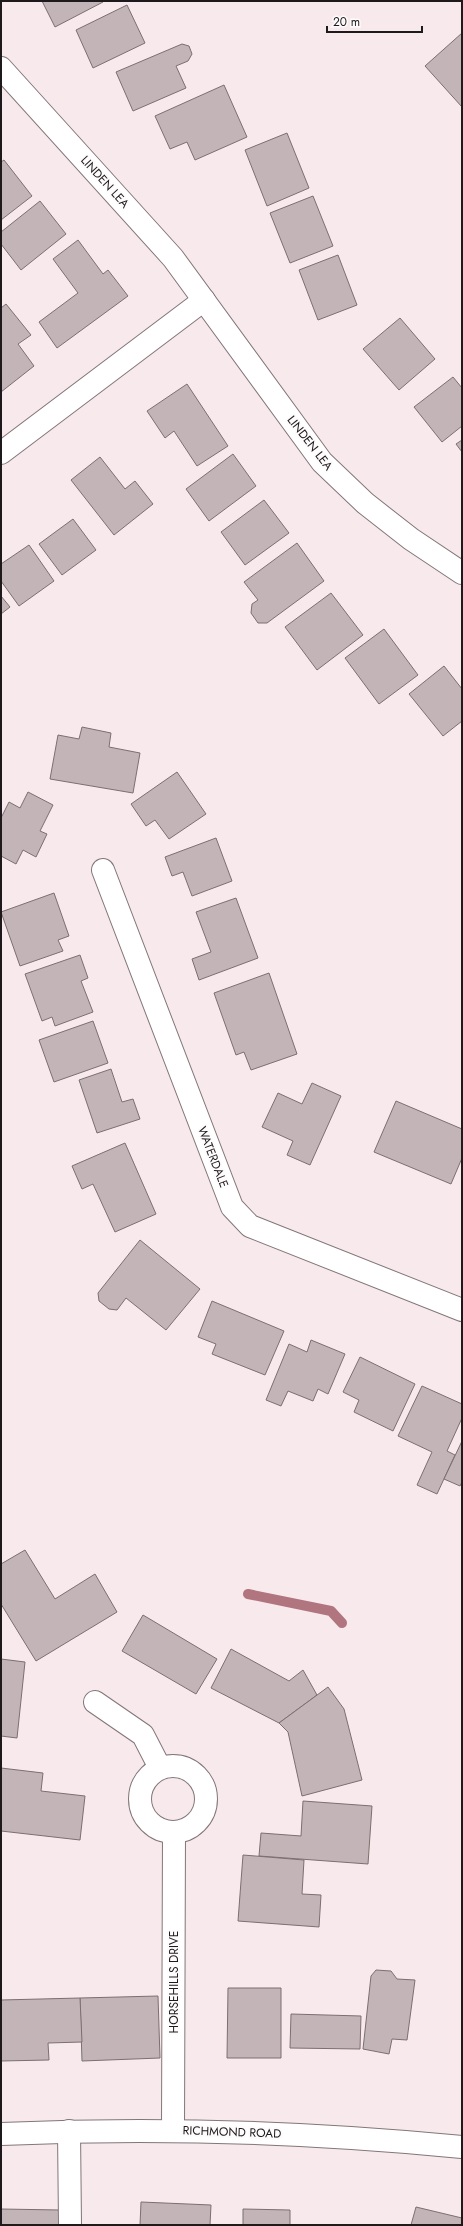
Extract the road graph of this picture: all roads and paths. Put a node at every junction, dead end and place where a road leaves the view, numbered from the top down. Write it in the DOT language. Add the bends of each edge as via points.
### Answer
graph roads {
  1 [pos="1,68"];
  2 [pos="204,300"];
  3 [pos="1,453"];
  4 [pos="462,574"];
  5 [pos="103,870"];
  6 [pos="462,1310"];
  7 [pos="95,1702"];
  8 [pos="160,1768"];
  9 [pos="174,1833"];
  10 [pos="173,2130"];
  11 [pos="69,2131"];
  12 [pos="1,2134"];
  13 [pos="462,2147"];
  14 [pos="70,2225"];
  1 -- 2 [label="street, LINDEN LEA" via="173,258"];
  2 -- 3 [label="street"];
  2 -- 4 [label="street, LINDEN LEA" via="322,462 411,539"];
  5 -- 6 [label="street, WATERDALE" via="232,1207 250,1226"];
  7 -- 8 [label="street" via="143,1735"];
  8 -- 9 [label="street" via="143,1782 139,1804 150,1824 159,1830"];
  8 -- 9 [label="street" via="171,1765 187,1769 200,1779 205,1789 206,1800 199,1820 191,1827"];
  9 -- 10 [label="street, HORSEHILLS DRIVE"];
  10 -- 11 [label="street, RICHMOND ROAD"];
  10 -- 13 [label="street, RICHMOND ROAD" via="317,2135"];
  11 -- 12 [label="street, RICHMOND ROAD"];
  11 -- 14 [label="street"];
}
